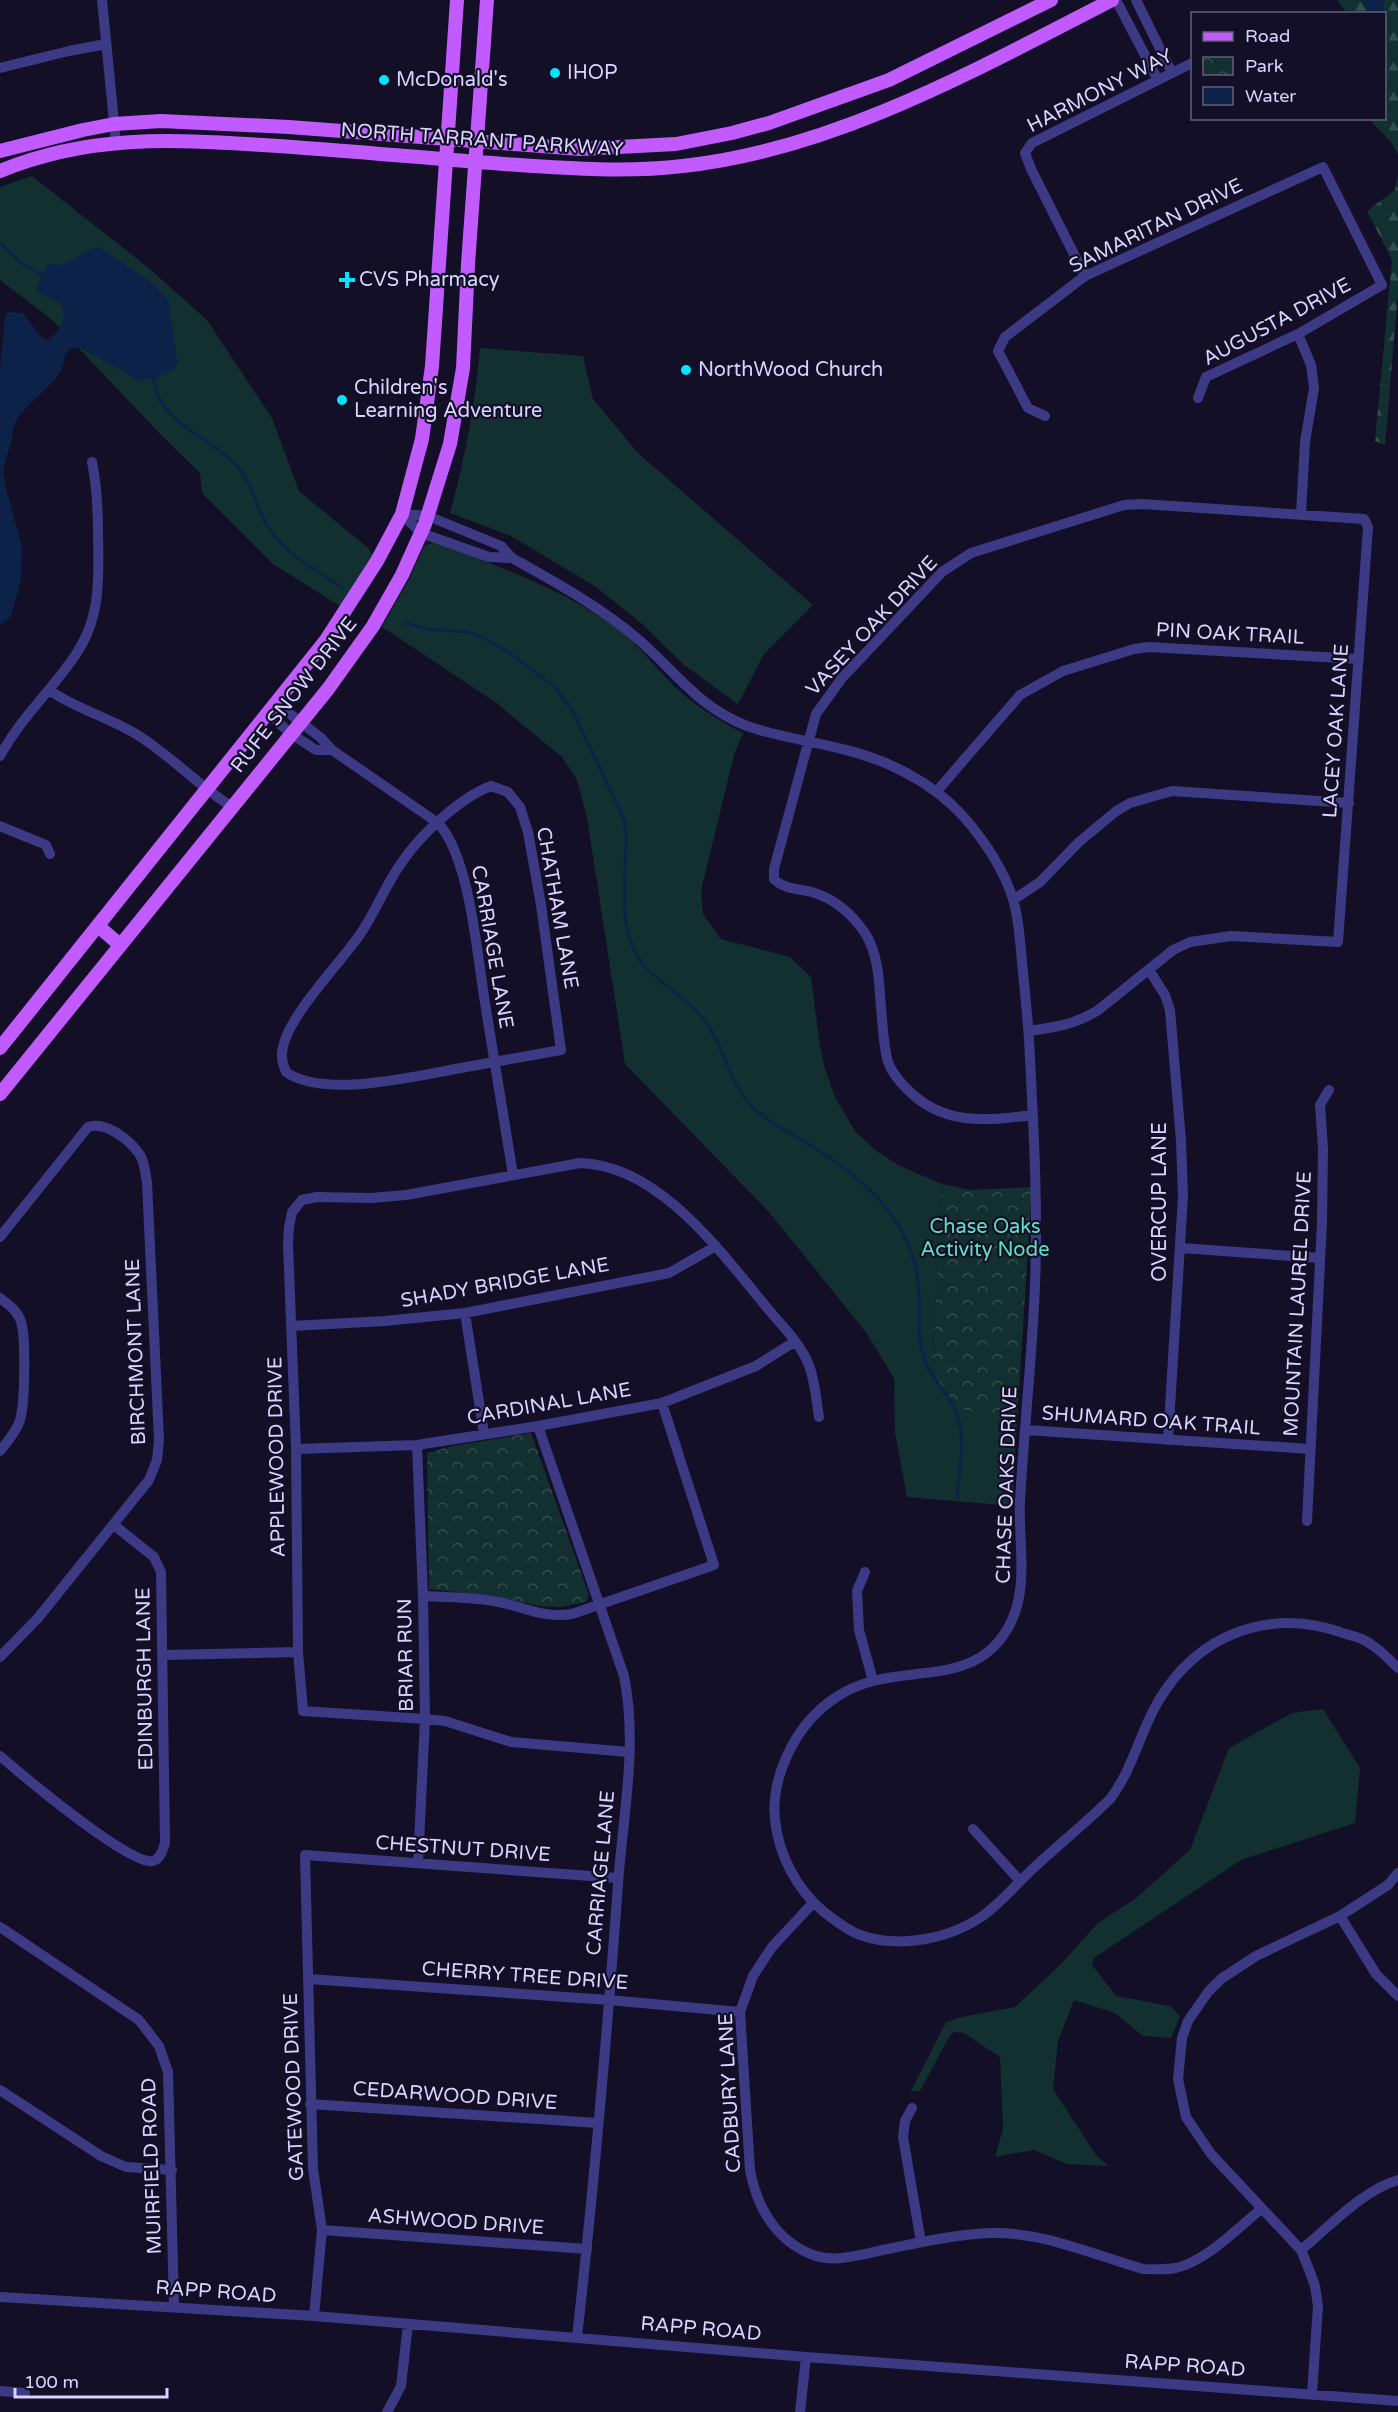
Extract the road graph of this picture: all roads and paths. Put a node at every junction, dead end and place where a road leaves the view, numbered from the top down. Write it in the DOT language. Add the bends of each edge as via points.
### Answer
graph roads {
  1 [pos="102,0"];
  2 [pos="457,0"];
  3 [pos="488,0"];
  4 [pos="1051,0"];
  5 [pos="1114,0"];
  6 [pos="1136,0"];
  7 [pos="106,44"];
  8 [pos="1191,64"];
  9 [pos="0,68"];
  10 [pos="1172,73"];
  11 [pos="1158,80"];
  12 [pos="865,89"];
  13 [pos="875,113"];
  14 [pos="114,124"];
  15 [pos="289,127"];
  16 [pos="447,139"];
  17 [pos="116,142"];
  18 [pos="477,142"];
  19 [pos="288,146"];
  20 [pos="0,151"];
  21 [pos="446,159"];
  22 [pos="476,162"];
  23 [pos="0,171"];
  24 [pos="1085,276"];
  25 [pos="1382,285"];
  26 [pos="1298,334"];
  27 [pos="1198,398"];
  28 [pos="1045,416"];
  29 [pos="92,462"];
  30 [pos="402,514"];
  31 [pos="1301,514"];
  32 [pos="428,516"];
  33 [pos="1366,522"];
  34 [pos="421,533"];
  35 [pos="512,558"];
  36 [pos="1359,659"];
  37 [pos="49,690"];
  38 [pos="272,708"];
  39 [pos="295,727"];
  40 [pos="807,741"];
  41 [pos="0,756"];
  42 [pos="205,789"];
  43 [pos="937,791"];
  44 [pos="1349,803"];
  45 [pos="232,807"];
  46 [pos="438,823"];
  47 [pos="0,826"];
  48 [pos="50,854"];
  49 [pos="1013,900"];
  50 [pos="98,926"];
  51 [pos="120,945"];
  52 [pos="1149,970"];
  53 [pos="1029,1031"];
  54 [pos="0,1048"];
  55 [pos="494,1062"];
  56 [pos="1329,1090"];
  57 [pos="0,1094"];
  58 [pos="1033,1115"];
  59 [pos="513,1175"];
  60 [pos="0,1237"];
  61 [pos="716,1246"];
  62 [pos="1181,1248"];
  63 [pos="1320,1258"];
  64 [pos="0,1298"];
  65 [pos="465,1312"];
  66 [pos="292,1326"];
  67 [pos="794,1342"];
  68 [pos="662,1402"];
  69 [pos="819,1417"];
  70 [pos="538,1426"];
  71 [pos="1026,1430"];
  72 [pos="484,1434"];
  73 [pos="1168,1440"];
  74 [pos="417,1445"];
  75 [pos="296,1449"];
  76 [pos="1310,1449"];
  77 [pos="0,1451"];
  78 [pos="1307,1521"];
  79 [pos="114,1525"];
  80 [pos="865,1572"];
  81 [pos="423,1596"];
  82 [pos="599,1604"];
  83 [pos="298,1652"];
  84 [pos="163,1655"];
  85 [pos="0,1657"];
  86 [pos="1398,1668"];
  87 [pos="873,1681"];
  88 [pos="425,1719"];
  89 [pos="629,1752"];
  90 [pos="0,1756"];
  91 [pos="973,1829"];
  92 [pos="305,1855"];
  93 [pos="418,1863"];
  94 [pos="1398,1873"];
  95 [pos="618,1878"];
  96 [pos="1020,1881"];
  97 [pos="813,1903"];
  98 [pos="1340,1916"];
  99 [pos="0,1927"];
  100 [pos="308,1979"];
  101 [pos="1398,1996"];
  102 [pos="609,2000"];
  103 [pos="740,2012"];
  104 [pos="0,2090"];
  105 [pos="310,2104"];
  106 [pos="912,2108"];
  107 [pos="598,2123"];
  108 [pos="172,2170"];
  109 [pos="1398,2180"];
  110 [pos="1261,2209"];
  111 [pos="322,2230"];
  112 [pos="921,2242"];
  113 [pos="587,2249"];
  114 [pos="1301,2250"];
  115 [pos="0,2297"];
  116 [pos="174,2307"];
  117 [pos="314,2316"];
  118 [pos="408,2324"];
  119 [pos="577,2337"];
  120 [pos="806,2356"];
  121 [pos="0,2391"];
  122 [pos="26,2393"];
  123 [pos="1312,2393"];
  124 [pos="1398,2401"];
  125 [pos="387,2412"];
  126 [pos="800,2412"];
  1 -- 7 [label="street"];
  2 -- 16 [label="main road, RUFE SNOW DRIVE"];
  3 -- 18 [label="main road, RUFE SNOW DRIVE"];
  4 -- 12 [label="main road, NORTH TARRANT PARKWAY"];
  5 -- 11 [label="street"];
  5 -- 13 [label="main road, NORTH TARRANT PARKWAY" via="950,82"];
  6 -- 10 [label="street"];
  7 -- 9 [label="street"];
  7 -- 14 [label="street"];
  8 -- 10 [label="street, HARMONY WAY"];
  10 -- 11 [label="street, HARMONY WAY"];
  11 -- 24 [label="street, HARMONY WAY" via="1032,143 1025,153"];
  12 -- 13 [label="main road"];
  12 -- 18 [label="main road, NORTH TARRANT PARKWAY" via="751,128 676,144 593,149"];
  13 -- 22 [label="main road, NORTH TARRANT PARKWAY" via="782,147 683,166 588,169"];
  14 -- 15 [label="main road, NORTH TARRANT PARKWAY" via="184,121"];
  14 -- 17 [label="street"];
  14 -- 20 [label="main road, NORTH TARRANT PARKWAY"];
  15 -- 16 [label="main road, NORTH TARRANT PARKWAY"];
  15 -- 19 [label="main road"];
  16 -- 18 [label="main road, NORTH TARRANT PARKWAY"];
  16 -- 21 [label="main road, RUFE SNOW DRIVE"];
  17 -- 19 [label="main road, NORTH TARRANT PARKWAY"];
  17 -- 23 [label="main road, NORTH TARRANT PARKWAY" via="64,150"];
  18 -- 22 [label="main road, RUFE SNOW DRIVE"];
  19 -- 21 [label="main road, NORTH TARRANT PARKWAY"];
  21 -- 22 [label="main road, NORTH TARRANT PARKWAY"];
  21 -- 30 [label="main road, RUFE SNOW DRIVE" via="432,366 422,439"];
  22 -- 32 [label="main road, RUFE SNOW DRIVE" via="463,368 450,444"];
  24 -- 25 [label="street, SAMARITAN DRIVE" via="1323,167"];
  24 -- 28 [label="street, SAMARITAN DRIVE" via="1005,337 998,351 1028,408"];
  25 -- 26 [label="street, AUGUSTA DRIVE"];
  26 -- 27 [label="street, AUGUSTA DRIVE" via="1206,377"];
  26 -- 31 [label="street" via="1311,365 1314,388 1305,442"];
  29 -- 37 [label="street" via="97,486 97,605 85,639"];
  30 -- 32 [label="street, CHASE OAKS DRIVE"];
  30 -- 34 [label="street, CHASE OAKS DRIVE"];
  30 -- 38 [label="main road, RUFE SNOW DRIVE" via="338,623"];
  31 -- 33 [label="street, VASEY OAK DRIVE"];
  31 -- 40 [label="street, VASEY OAK DRIVE" via="1124,505 971,553 942,572 842,678 816,714"];
  32 -- 34 [label="main road, RUFE SNOW DRIVE"];
  32 -- 35 [label="street, CHASE OAKS DRIVE" via="501,546"];
  33 -- 36 [label="street, LACEY OAK LANE"];
  34 -- 35 [label="street, CHASE OAKS DRIVE" via="489,557"];
  34 -- 39 [label="main road, RUFE SNOW DRIVE" via="373,626"];
  35 -- 40 [label="street, CHASE OAKS DRIVE" via="622,626 705,705 749,727"];
  36 -- 43 [label="street, PIN OAK TRAIL" via="1149,647 1073,668 1020,695"];
  36 -- 44 [label="street, LACEY OAK LANE"];
  37 -- 41 [label="street" via="27,714"];
  37 -- 42 [label="street" via="68,703 136,734"];
  38 -- 39 [label="street, CARRIAGE LANE"];
  38 -- 42 [label="main road, RUFE SNOW DRIVE"];
  39 -- 45 [label="main road, RUFE SNOW DRIVE"];
  39 -- 46 [label="street, CARRIAGE LANE" via="316,750 332,750"];
  40 -- 43 [label="street, CHASE OAKS DRIVE" via="866,755"];
  40 -- 58 [label="street, VASEY OAK DRIVE" via="774,879 781,885 821,896 856,919 873,948 888,1062 894,1076 917,1100 960,1118"];
  42 -- 45 [label="street"];
  42 -- 50 [label="main road, RUFE SNOW DRIVE"];
  43 -- 49 [label="street, CHASE OAKS DRIVE" via="983,842 999,866"];
  44 -- 49 [label="street" via="1172,791 1130,803 1103,821 1040,882"];
  44 -- 52 [label="street, LACEY OAK LANE" via="1338,942 1207,938 1173,950"];
  45 -- 51 [label="main road, RUFE SNOW DRIVE"];
  46 -- 55 [label="street, CARRIAGE LANE" via="448,834 463,878"];
  46 -- 55 [label="street, CHATHAM LANE" via="478,791 491,786 508,792 520,807 528,832 561,1050"];
  46 -- 55 [label="street" via="401,862 362,932 303,1006 284,1045 282,1063 295,1078 374,1084"];
  47 -- 48 [label="street" via="46,845"];
  49 -- 53 [label="street, CHASE OAKS DRIVE"];
  50 -- 51 [label="main road"];
  50 -- 54 [label="main road, RUFE SNOW DRIVE"];
  51 -- 57 [label="main road, RUFE SNOW DRIVE"];
  52 -- 53 [label="street" via="1084,1019 1070,1026"];
  52 -- 62 [label="street, OVERCUP LANE" via="1165,994 1173,1025 1183,1196"];
  53 -- 58 [label="street, CHASE OAKS DRIVE"];
  55 -- 59 [label="street, CARRIAGE LANE"];
  56 -- 63 [label="street, MOUNTAIN LAUREL DRIVE" via="1320,1105"];
  58 -- 71 [label="street, CHASE OAKS DRIVE" via="1035,1286"];
  59 -- 61 [label="street" via="595,1164 633,1177 664,1197"];
  59 -- 66 [label="street, APPLEWOOD DRIVE" via="406,1195 302,1200 292,1212 288,1227"];
  60 -- 79 [label="street, BIRCHMONT LANE" via="82,1132 95,1125 113,1131 140,1155 148,1206 159,1440 149,1480"];
  61 -- 65 [label="street, SHADY BRIDGE LANE" via="669,1273"];
  61 -- 67 [label="street"];
  62 -- 63 [label="street"];
  62 -- 73 [label="street, OVERCUP LANE"];
  63 -- 76 [label="street, MOUNTAIN LAUREL DRIVE"];
  64 -- 77 [label="street" via="22,1323 23,1351 20,1422"];
  65 -- 66 [label="street, SHADY BRIDGE LANE"];
  65 -- 72 [label="street"];
  66 -- 75 [label="street, APPLEWOOD DRIVE"];
  67 -- 68 [label="street, CARDINAL LANE" via="756,1366"];
  67 -- 69 [label="street" via="808,1362"];
  68 -- 70 [label="street, CARDINAL LANE"];
  68 -- 82 [label="street" via="714,1565"];
  70 -- 72 [label="street, CARDINAL LANE"];
  70 -- 82 [label="street, CARRIAGE LANE"];
  71 -- 73 [label="street, SHUMARD OAK TRAIL"];
  71 -- 87 [label="street, CHASE OAKS DRIVE" via="1019,1532 1021,1588 1007,1631 988,1652 960,1668"];
  72 -- 74 [label="street, CARDINAL LANE"];
  73 -- 76 [label="street, SHUMARD OAK TRAIL"];
  74 -- 75 [label="street, CARDINAL LANE"];
  74 -- 81 [label="street, BRIAR RUN"];
  75 -- 83 [label="street, APPLEWOOD DRIVE"];
  76 -- 78 [label="street, MOUNTAIN LAUREL DRIVE"];
  79 -- 84 [label="street, EDINBURGH LANE" via="159,1564"];
  79 -- 85 [label="street, BIRCHMONT LANE" via="38,1618"];
  80 -- 87 [label="street" via="857,1591 859,1630"];
  81 -- 82 [label="street" via="483,1600 554,1616"];
  81 -- 88 [label="street, BRIAR RUN"];
  82 -- 89 [label="street, CARRIAGE LANE" via="630,1705"];
  83 -- 84 [label="street"];
  83 -- 88 [label="street, APPLEWOOD DRIVE" via="303,1711"];
  84 -- 90 [label="street, EDINBURGH LANE" via="165,1843 155,1861 129,1854"];
  86 -- 96 [label="street, CHASE OAKS DRIVE" via="1362,1639 1320,1626 1274,1623 1212,1644 1174,1678 1159,1700 1124,1779 1111,1798"];
  87 -- 97 [label="street, CHASE OAKS DRIVE" via="826,1705 806,1723 784,1758 774,1814 778,1841 789,1869"];
  88 -- 89 [label="street" via="445,1721 511,1742"];
  88 -- 93 [label="street, BRIAR RUN"];
  89 -- 95 [label="street, CARRIAGE LANE"];
  91 -- 96 [label="street"];
  92 -- 93 [label="street, CHESTNUT DRIVE"];
  92 -- 100 [label="street, GATEWOOD DRIVE"];
  93 -- 95 [label="street, CHESTNUT DRIVE"];
  94 -- 98 [label="street" via="1388,1885"];
  95 -- 102 [label="street, CARRIAGE LANE"];
  96 -- 97 [label="street, CHASE OAKS DRIVE" via="983,1916 954,1931 920,1941 863,1936 843,1927"];
  97 -- 103 [label="street, CADBURY LANE" via="772,1947 753,1976"];
  98 -- 101 [label="street" via="1376,1974"];
  98 -- 110 [label="street" via="1256,1956 1221,1979 1188,2021 1182,2038 1178,2079 1186,2117 1211,2154"];
  99 -- 108 [label="street, MUIRFIELD ROAD" via="140,2020 159,2046 168,2072"];
  100 -- 102 [label="street, CHERRY TREE DRIVE"];
  100 -- 105 [label="street, GATEWOOD DRIVE"];
  102 -- 103 [label="street, CHERRY TREE DRIVE"];
  102 -- 107 [label="street, CARRIAGE LANE"];
  103 -- 112 [label="street, CADBURY LANE" via="750,2170 754,2192 774,2228 817,2256 842,2258"];
  104 -- 108 [label="street" via="101,2156 126,2167"];
  105 -- 107 [label="street, CEDARWOOD DRIVE"];
  105 -- 111 [label="street, GATEWOOD DRIVE" via="313,2169"];
  106 -- 112 [label="street" via="903,2137"];
  107 -- 113 [label="street, CARRIAGE LANE"];
  108 -- 116 [label="street, MUIRFIELD ROAD"];
  109 -- 114 [label="street" via="1359,2202"];
  110 -- 112 [label="street" via="1203,2256 1177,2267 1143,2269 1041,2238 1014,2234 990,2233"];
  110 -- 114 [label="street"];
  111 -- 113 [label="street, ASHWOOD DRIVE"];
  111 -- 117 [label="street, GATEWOOD DRIVE"];
  113 -- 119 [label="street, CARRIAGE LANE"];
  114 -- 123 [label="street" via="1318,2306"];
  115 -- 116 [label="street, RAPP ROAD"];
  116 -- 117 [label="street, RAPP ROAD"];
  117 -- 118 [label="street, RAPP ROAD"];
  118 -- 119 [label="street, RAPP ROAD"];
  118 -- 125 [label="street" via="401,2386"];
  119 -- 120 [label="street, RAPP ROAD"];
  120 -- 123 [label="street, RAPP ROAD"];
  120 -- 126 [label="street"];
  121 -- 122 [label="street"];
  123 -- 124 [label="street, RAPP ROAD"];
}
